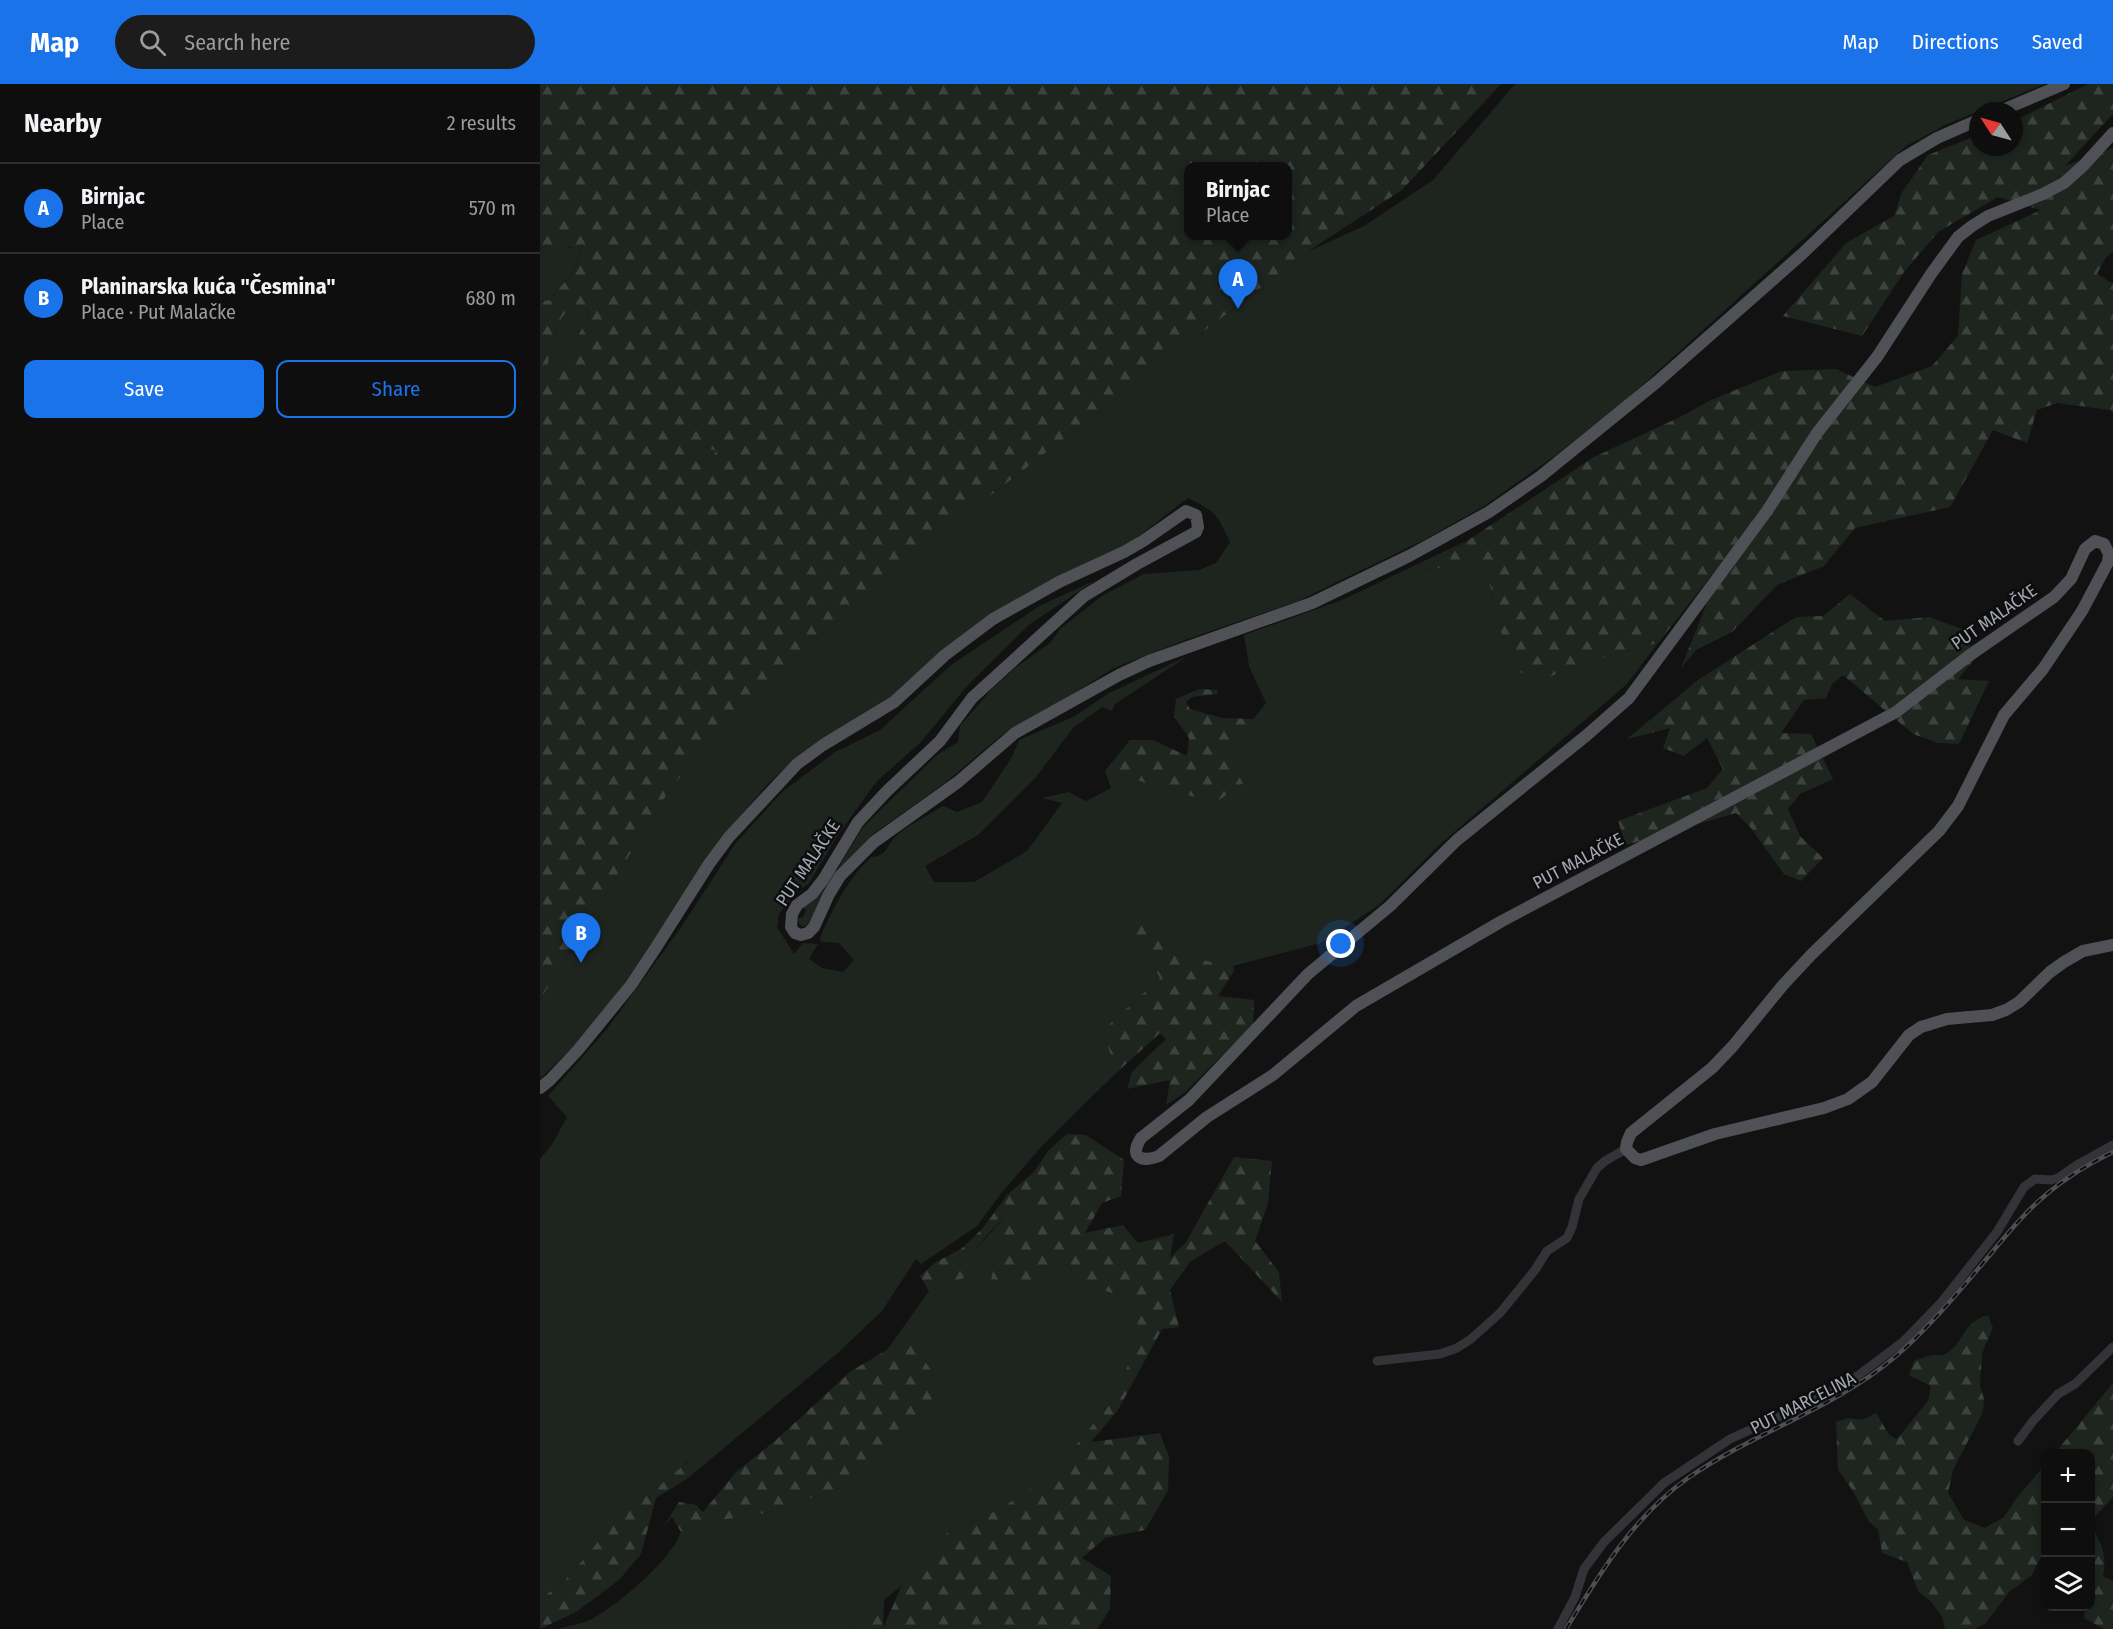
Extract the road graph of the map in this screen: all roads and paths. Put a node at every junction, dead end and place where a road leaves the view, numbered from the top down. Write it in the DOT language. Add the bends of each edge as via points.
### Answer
graph roads {
  1 [pos="2064,84"];
  2 [pos="2021,102"];
  3 [pos="1969,124"];
  4 [pos="2113,133"];
  5 [pos="2113,945"];
  6 [pos="540,1088"];
  7 [pos="2113,1145"];
  8 [pos="1626,1149"];
  9 [pos="2113,1347"];
  10 [pos="1377,1361"];
  11 [pos="2018,1441"];
  12 [pos="1558,1629"];
  1 -- 2 [label="main road"];
  3 -- 6 [label="main road, PUT MALAČKE" via="1900,160 1802,254 1658,381 1541,476 1489,512 1312,603 1149,661 1015,733 958,782 874,842 840,876 814,927 808,933 795,933 791,927 797,905 812,894 858,822 940,741 972,698 1084,596 1196,532 1196,515 1186,511 1124,552 993,619 945,655 894,702 823,745 780,780 709,864 631,985 572,1057"];
  4 -- 8 [label="main road, PUT MALAČKE" via="2064,183 1988,216 1958,237 1877,357 1817,433 1767,511 1629,698 1457,840 1390,906 1308,974 1189,1100 1141,1138 1135,1152 1143,1159 1159,1156 1207,1117 1273,1074 1356,1006 1502,921 1896,712 2054,597 2071,579 2085,549 2095,541 2104,544 2108,562 2082,611 2043,669 2004,715 1958,806 1939,831 1811,955 1712,1068 1631,1133"];
  5 -- 8 [label="main road" via="2084,951 2064,962 2006,1010 1921,1027 1909,1035 1872,1082 1837,1104 1715,1134 1641,1160"];
  7 -- 12 [label="street, PUT MARCELINA" via="2058,1179 2035,1179 2024,1187 1996,1232 1940,1304 1882,1359 1822,1397 1730,1439 1664,1483 1604,1542 1584,1569"];
  8 -- 10 [label="street" via="1597,1168 1579,1199 1567,1238 1547,1251 1500,1313 1471,1339 1440,1354"];
  9 -- 11 [label="street" via="2058,1395"];
}
